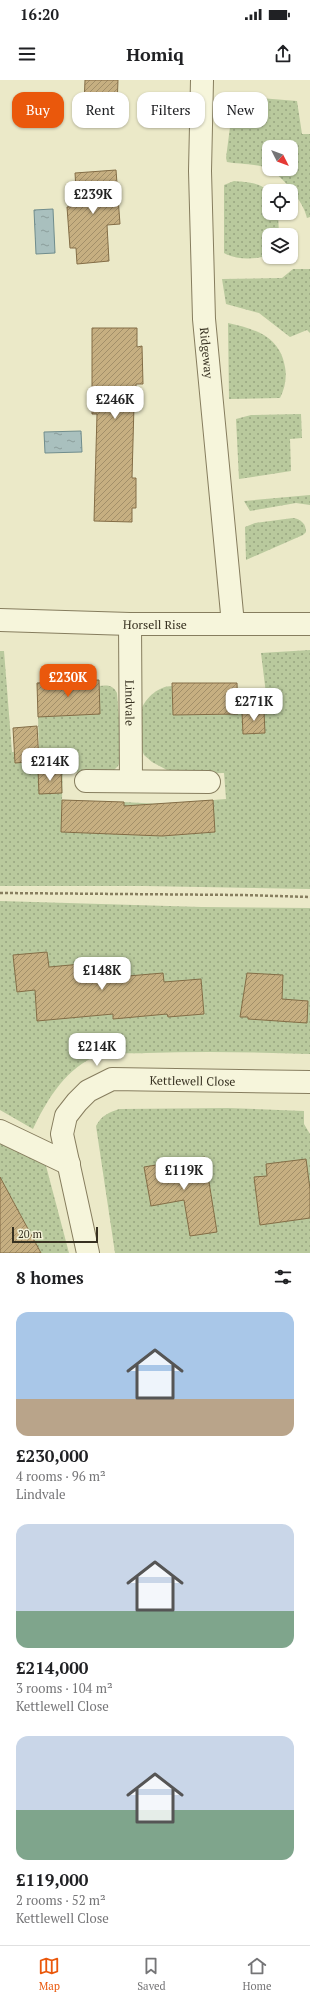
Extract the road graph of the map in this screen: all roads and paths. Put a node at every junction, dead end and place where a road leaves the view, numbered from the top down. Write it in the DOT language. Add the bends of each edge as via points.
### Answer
graph roads {
  1 [pos="202,80"];
  2 [pos="0,620"];
  3 [pos="130,624"];
  4 [pos="233,624"];
  5 [pos="310,624"];
  6 [pos="86,781"];
  7 [pos="131,781"];
  8 [pos="209,782"];
  9 [pos="0,894"];
  10 [pos="310,897"];
  11 [pos="310,1082"];
  12 [pos="0,1131"];
  13 [pos="69,1164"];
  14 [pos="88,1253"];
  1 -- 4 [label="street, Ridgeway" via="200,172 204,319"];
  2 -- 3 [label="street, Horsell Rise"];
  3 -- 4 [label="street, Horsell Rise"];
  3 -- 7 [label="street, Lindvale"];
  4 -- 5 [label="street, Horsell Rise"];
  6 -- 7 [label="street"];
  7 -- 8 [label="street"];
  9 -- 10 [label="path"];
  11 -- 13 [label="street, Kettlewell Close" via="112,1079 88,1091 66,1116 62,1134"];
  12 -- 13 [label="street"];
  13 -- 14 [label="street, Kettlewell Close"];
}
